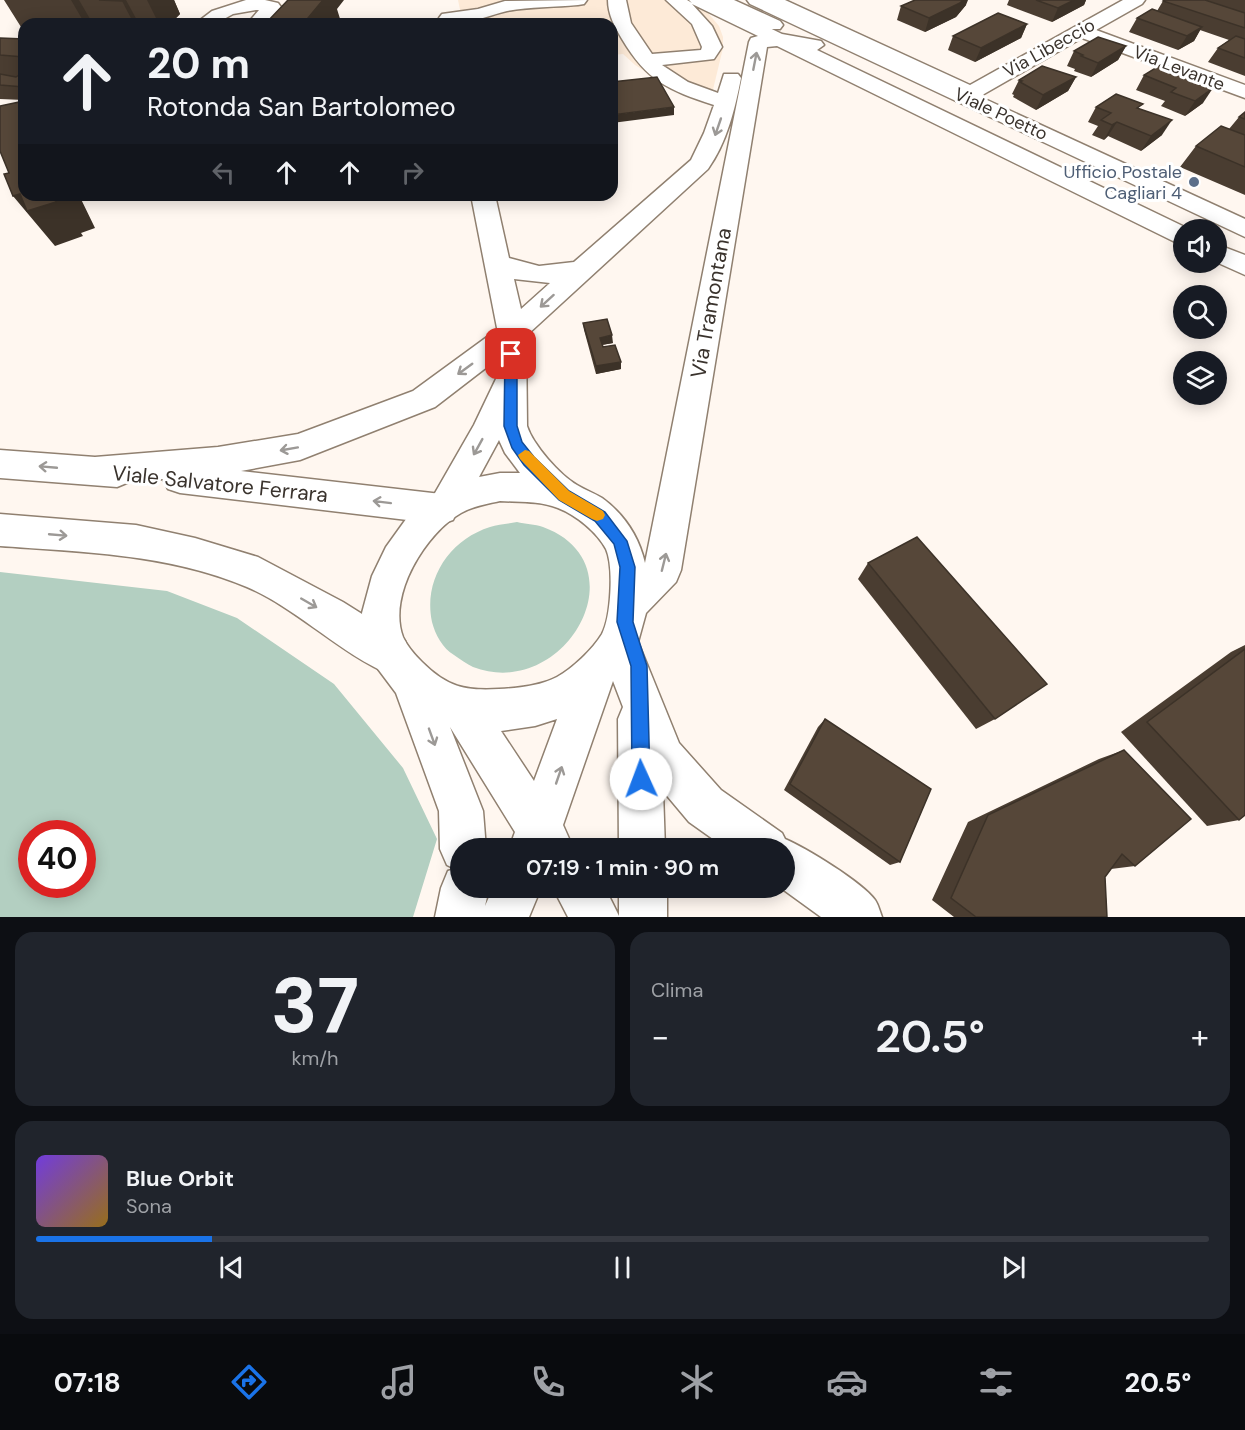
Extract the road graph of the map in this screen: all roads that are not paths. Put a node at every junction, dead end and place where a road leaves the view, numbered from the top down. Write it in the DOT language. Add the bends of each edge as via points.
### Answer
graph roads {
  1 [pos="578,0"];
  2 [pos="617,0"];
  3 [pos="675,0"];
  4 [pos="698,0"];
  5 [pos="771,0"];
  6 [pos="1136,0"];
  7 [pos="215,5"];
  8 [pos="737,7"];
  9 [pos="447,14"];
  10 [pos="207,18"];
  11 [pos="262,18"];
  12 [pos="474,18"];
  13 [pos="483,18"];
  14 [pos="1080,30"];
  15 [pos="708,32"];
  16 [pos="684,34"];
  17 [pos="631,39"];
  18 [pos="779,39"];
  19 [pos="814,45"];
  20 [pos="645,61"];
  21 [pos="1245,92"];
  22 [pos="967,95"];
  23 [pos="726,102"];
  24 [pos="675,188"];
  25 [pos="484,201"];
  26 [pos="729,201"];
  27 [pos="1177,219"];
  28 [pos="1245,220"];
  29 [pos="1245,230"];
  30 [pos="1173,231"];
  31 [pos="1227,242"];
  32 [pos="1245,251"];
  33 [pos="1227,257"];
  34 [pos="496,262"];
  35 [pos="1245,266"];
  36 [pos="583,269"];
  37 [pos="512,333"];
  38 [pos="510,374"];
  39 [pos="0,464"];
  40 [pos="96,471"];
  41 [pos="564,495"];
  42 [pos="444,507"];
  43 [pos="0,530"];
  44 [pos="616,636"];
  45 [pos="402,668"];
  46 [pos="639,696"];
  47 [pos="464,711"];
  48 [pos="462,838"];
  49 [pos="539,838"];
  50 [pos="544,838"];
  51 [pos="642,838"];
  52 [pos="750,838"];
  53 [pos="795,870"];
  54 [pos="463,898"];
  55 [pos="513,898"];
  56 [pos="583,898"];
  57 [pos="643,898"];
  58 [pos="459,917"];
  59 [pos="505,917"];
  60 [pos="595,917"];
  61 [pos="643,917"];
  62 [pos="858,917"];
  1 -- 13 [label="main road" via="505,6"];
  2 -- 17 [label="main road" via="619,16"];
  3 -- 15 [label="main road"];
  4 -- 8 [label="main road"];
  5 -- 22 [label="main road, Viale Poetto"];
  6 -- 14 [label="main road, Via Libeccio"];
  7 -- 10 [label="main road"];
  7 -- 11 [label="main road" via="252,1 268,4 272,7"];
  8 -- 18 [label="main road"];
  8 -- 19 [label="main road, Viale Poetto"];
  8 -- 22 [label="main road, Viale Poetto"];
  8 -- 23 [label="main road" via="737,51"];
  9 -- 12 [label="main road"];
  14 -- 21 [label="main road, Via Levante"];
  14 -- 22 [label="main road, Via Libeccio"];
  15 -- 16 [label="main road"];
  15 -- 20 [label="main road" via="712,47 707,55"];
  17 -- 20 [label="main road"];
  18 -- 19 [label="main road"];
  26 -- 18 [label="main road, Via Tramontana, one-way" via="758,42"];
  18 -- 30 [label="main road"];
  19 -- 27 [label="main road, Viale Poetto"];
  20 -- 23 [label="main road" via="683,89"];
  22 -- 28 [label="main road, Viale Poetto"];
  22 -- 29 [label="main road, Viale Poetto"];
  23 -- 24 [label="main road, one-way" via="712,144 700,164"];
  24 -- 26 [label="main road" via="705,190"];
  24 -- 36 [label="main road"];
  25 -- 34 [label="main road"];
  44 -- 26 [label="main road, Via Tramontana, one-way" via="663,570"];
  31 -- 32 [label="main road"];
  33 -- 35 [label="main road"];
  34 -- 36 [label="main road" via="535,276"];
  34 -- 37 [label="main road"];
  36 -- 37 [label="main road, one-way"];
  37 -- 38 [label="main road"];
  37 -- 40 [label="main road, one-way" via="424,399 300,447 218,461"];
  38 -- 41 [label="main road" via="511,426 516,444"];
  38 -- 42 [label="main road, one-way" via="496,417"];
  40 -- 39 [label="main road, Viale Salvatore Ferrara, one-way"];
  42 -- 40 [label="main road, Viale Salvatore Ferrara, one-way"];
  41 -- 42 [label="main road" via="537,488 500,487 471,494"];
  41 -- 44 [label="main road" via="600,517 620,541 628,567"];
  42 -- 45 [label="main road" via="426,521 402,550 382,602 382,631"];
  43 -- 45 [label="main road, one-way" via="136,541 258,574 329,615"];
  44 -- 46 [label="main road"];
  44 -- 47 [label="main road, Via Tramontana" via="574,691 509,709"];
  50 -- 44 [label="main road, one-way"];
  45 -- 47 [label="main road" via="437,700"];
  45 -- 48 [label="main road, one-way" via="461,811"];
  46 -- 51 [label="main road"];
  46 -- 52 [label="main road" via="663,758 705,806"];
  47 -- 49 [label="main road"];
  53 -- 62 [label="main road"];
  54 -- 58 [label="main road"];
  55 -- 59 [label="main road"];
  56 -- 60 [label="main road"];
  57 -- 61 [label="main road"];
}
